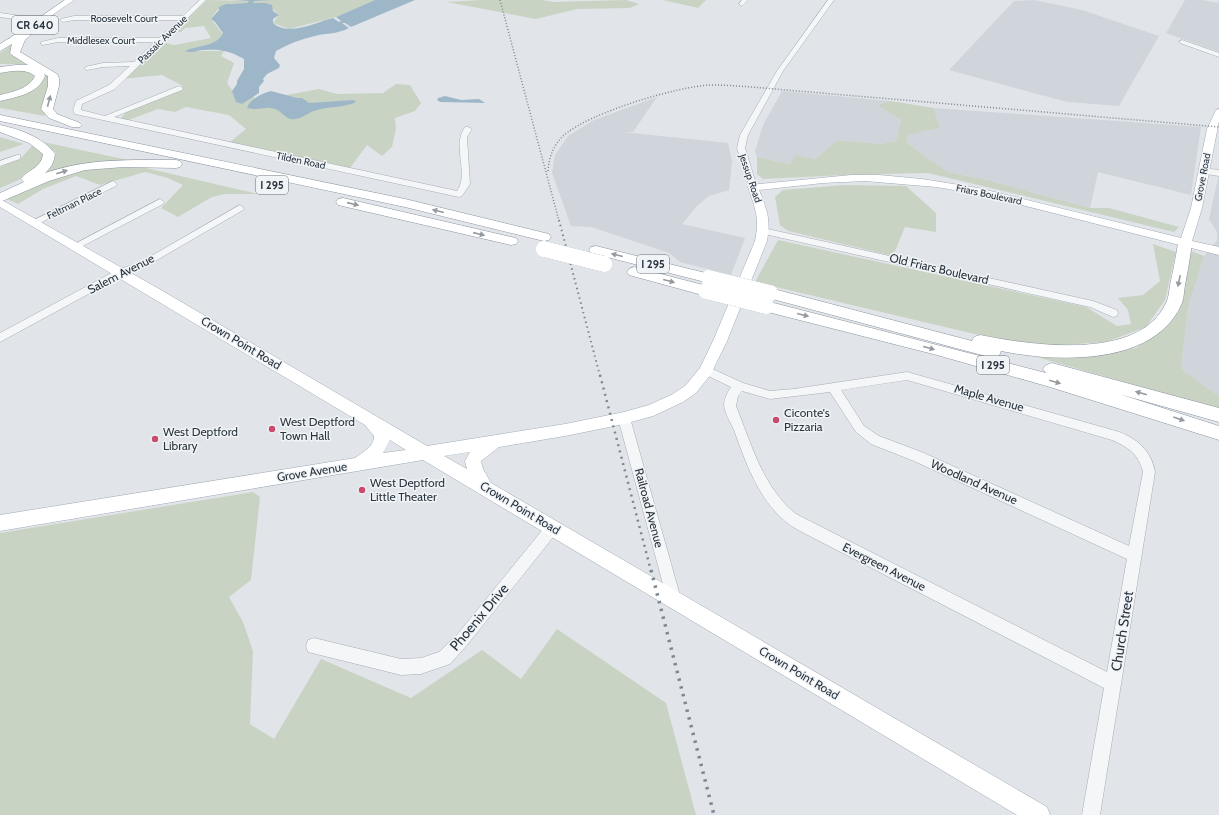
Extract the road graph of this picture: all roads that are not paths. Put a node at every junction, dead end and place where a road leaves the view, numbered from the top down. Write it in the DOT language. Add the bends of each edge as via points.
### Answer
graph roads {
  1 [pos="70,0"];
  2 [pos="204,0"];
  3 [pos="831,0"];
  4 [pos="0,15"];
  5 [pos="44,18"];
  6 [pos="185,18"];
  7 [pos="63,20"];
  8 [pos="160,40"];
  9 [pos="11,41"];
  10 [pos="1182,42"];
  11 [pos="43,43"];
  12 [pos="0,48"];
  13 [pos="1219,55"];
  14 [pos="136,64"];
  15 [pos="0,66"];
  16 [pos="40,67"];
  17 [pos="88,68"];
  18 [pos="0,70"];
  19 [pos="179,88"];
  20 [pos="0,98"];
  21 [pos="78,111"];
  22 [pos="0,112"];
  23 [pos="1219,112"];
  24 [pos="0,118"];
  25 [pos="106,118"];
  26 [pos="0,128"];
  27 [pos="86,128"];
  28 [pos="468,129"];
  29 [pos="17,157"];
  30 [pos="0,164"];
  31 [pos="176,164"];
  32 [pos="1203,171"];
  33 [pos="1219,174"];
  34 [pos="113,184"];
  35 [pos="753,187"];
  36 [pos="0,191"];
  37 [pos="0,198"];
  38 [pos="0,202"];
  39 [pos="160,202"];
  40 [pos="405,203"];
  41 [pos="240,208"];
  42 [pos="35,222"];
  43 [pos="763,231"];
  44 [pos="1185,242"];
  45 [pos="544,243"];
  46 [pos="76,246"];
  47 [pos="1219,251"];
  48 [pos="121,272"];
  49 [pos="708,284"];
  50 [pos="768,299"];
  51 [pos="845,312"];
  52 [pos="1112,313"];
  53 [pos="0,338"];
  54 [pos="706,370"];
  55 [pos="738,386"];
  56 [pos="833,387"];
  57 [pos="1219,415"];
  58 [pos="365,416"];
  59 [pos="624,418"];
  60 [pos="1219,433"];
  61 [pos="498,441"];
  62 [pos="1139,449"];
  63 [pos="426,453"];
  64 [pos="359,464"];
  65 [pos="486,488"];
  66 [pos="0,523"];
  67 [pos="553,527"];
  68 [pos="1134,555"];
  69 [pos="674,599"];
  70 [pos="314,646"];
  71 [pos="1113,684"];
  72 [pos="1039,815"];
  73 [pos="1091,815"];
  1 -- 5 [label="main road, CR 640"];
  2 -- 6 [label="street, Passaic Avenue"];
  3 -- 35 [label="street, Jessup Road" via="780,71 744,135 741,148"];
  4 -- 5 [label="street"];
  5 -- 9 [label="main road, CR 640"];
  5 -- 16 [label="highway" via="15,47 18,56"];
  6 -- 7 [label="street, Roosevelt Court"];
  6 -- 8 [label="street, Passaic Avenue"];
  8 -- 11 [label="street, Middlesex Court" via="58,40"];
  8 -- 14 [label="street, Passaic Avenue"];
  9 -- 12 [label="highway"];
  10 -- 13 [label="street"];
  14 -- 17 [label="street"];
  14 -- 21 [label="street, Passaic Avenue" via="108,90 80,102"];
  15 -- 16 [label="highway"];
  27 -- 16 [label="highway, one-way" via="61,120 49,112 48,103 55,78"];
  18 -- 20 [label="highway" via="30,69 40,76 38,81 26,89"];
  19 -- 25 [label="street"];
  21 -- 25 [label="street, Tilden Road"];
  22 -- 27 [label="highway"];
  23 -- 32 [label="main road, Grove Road" via="1211,126"];
  24 -- 40 [label="highway, I 295"];
  25 -- 28 [label="street, Tilden Road" via="459,194 466,184 463,137"];
  26 -- 31 [label="highway, I 295" via="98,146"];
  26 -- 36 [label="highway" via="36,143 45,149 49,159 42,170 33,176"];
  27 -- 40 [label="highway" via="263,166 389,196"];
  29 -- 30 [label="street"];
  37 -- 31 [label="highway, one-way" via="56,174 91,165"];
  31 -- 45 [label="highway, I 295, one-way"];
  32 -- 33 [label="street"];
  32 -- 44 [label="main road, Grove Road" via="1190,233"];
  34 -- 42 [label="street, Feltman Place"];
  35 -- 43 [label="main road, Jessup Road" via="763,214"];
  35 -- 44 [label="main road, Friars Boulevard" via="866,178 942,185 982,192"];
  38 -- 42 [label="main road, Crown Point Road"];
  39 -- 46 [label="street"];
  45 -- 40 [label="highway, I 295, one-way"];
  41 -- 48 [label="street, Salem Avenue" via="142,265"];
  42 -- 46 [label="main road, Crown Point Road"];
  43 -- 52 [label="street, Old Friars Boulevard" via="1093,304"];
  43 -- 54 [label="main road, Jessup Road" via="757,254"];
  44 -- 47 [label="main road, Friars Boulevard"];
  44 -- 51 [label="highway, one-way" via="1174,304 1164,319 1148,332 1121,344 1090,350 1032,350"];
  45 -- 49 [label="highway, I 295, one-way, bridge" via="604,264"];
  49 -- 45 [label="highway, I 295, one-way" via="596,250"];
  46 -- 48 [label="main road, Crown Point Road"];
  48 -- 53 [label="street, Salem Avenue"];
  48 -- 58 [label="main road, Crown Point Road"];
  49 -- 50 [label="highway, I 295, bridge"];
  50 -- 51 [label="highway, I 295"];
  50 -- 60 [label="highway, I 295, one-way" via="1098,394"];
  57 -- 51 [label="highway, I 295, one-way"];
  54 -- 55 [label="street, Maple Avenue"];
  54 -- 59 [label="main road, Jessup Road" via="691,389 678,398 653,410"];
  55 -- 56 [label="street, Maple Avenue" via="760,394 780,395"];
  55 -- 71 [label="street, Evergreen Avenue" via="732,395 730,406 759,478 788,516"];
  56 -- 62 [label="street, Maple Avenue" via="907,376 1110,434"];
  56 -- 68 [label="street, Woodland Avenue" via="860,429 875,440 919,457"];
  58 -- 63 [label="main road, Crown Point Road"];
  58 -- 64 [label="main road" via="382,435 383,441 375,452"];
  59 -- 61 [label="main road, Grove Avenue"];
  59 -- 69 [label="street, Railroad Avenue"];
  61 -- 63 [label="main road, Grove Avenue"];
  61 -- 65 [label="main road" via="478,453 473,460 473,468"];
  62 -- 68 [label="street, Church Street" via="1147,461 1149,472"];
  63 -- 64 [label="main road, Grove Avenue"];
  63 -- 65 [label="main road, Crown Point Road"];
  64 -- 66 [label="main road, Grove Avenue"];
  65 -- 67 [label="main road, Crown Point Road"];
  67 -- 69 [label="main road, Crown Point Road"];
  67 -- 70 [label="street, Phoenix Drive" via="462,640 444,658 421,666 401,667"];
  68 -- 71 [label="street, Church Street"];
  69 -- 72 [label="main road, Crown Point Road"];
  71 -- 73 [label="street, Church Street"];
}
